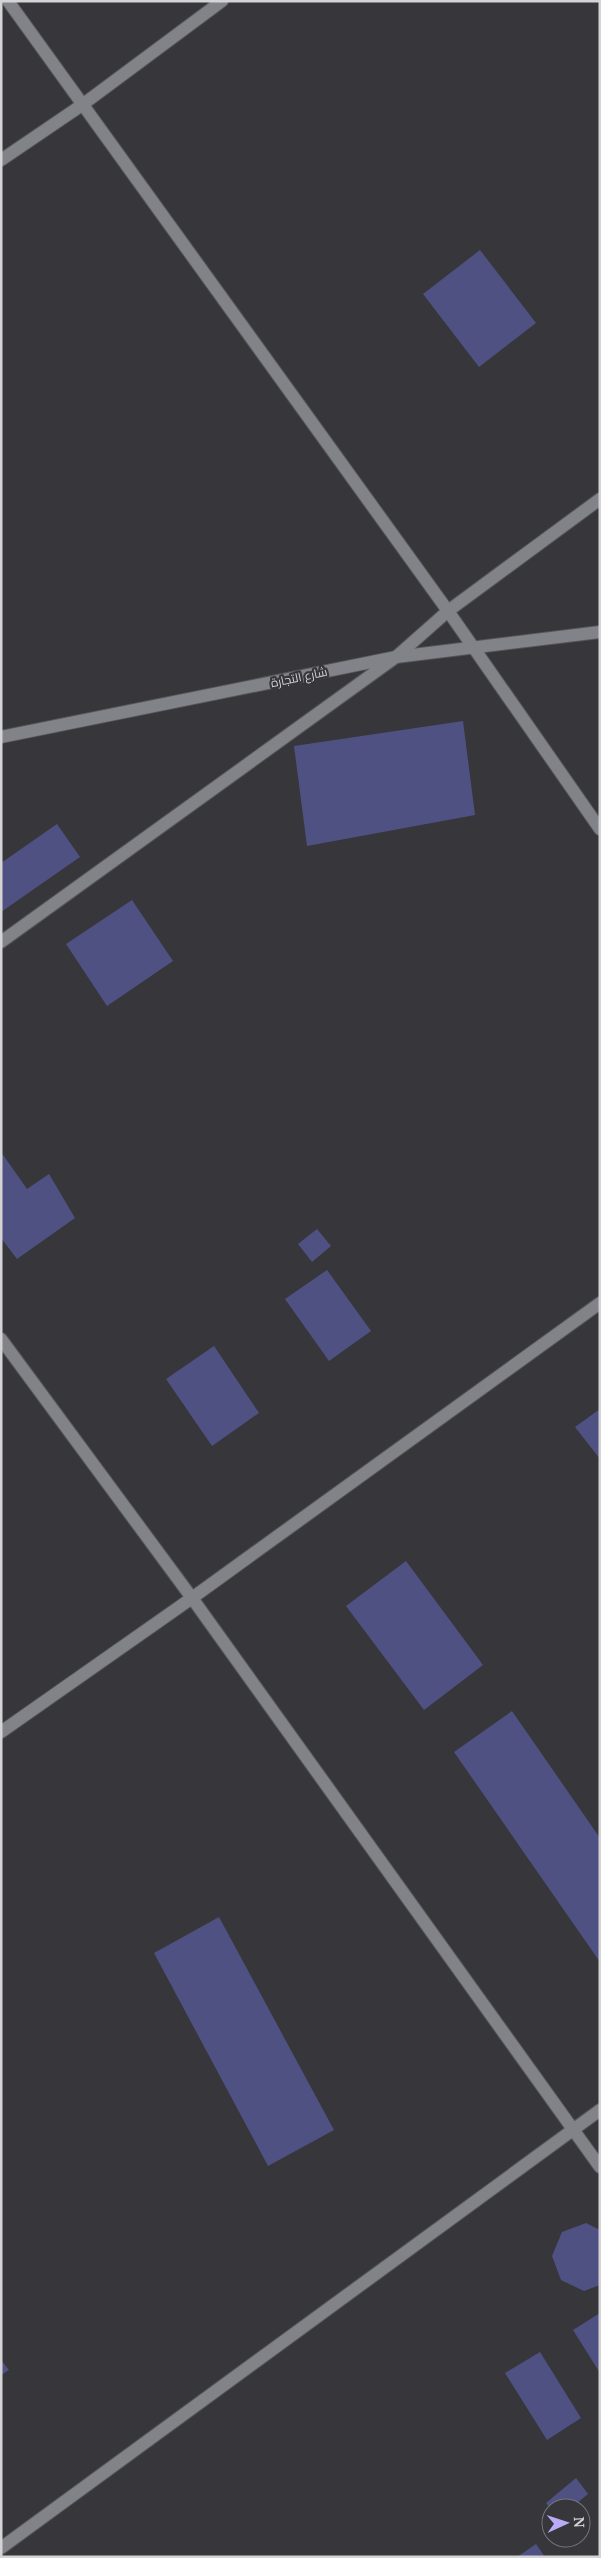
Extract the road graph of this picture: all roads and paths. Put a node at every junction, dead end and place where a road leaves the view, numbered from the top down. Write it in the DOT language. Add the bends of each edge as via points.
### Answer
graph roads {
  1 [pos="8,1"];
  2 [pos="222,1"];
  3 [pos="82,105"];
  4 [pos="1,160"];
  5 [pos="600,499"];
  6 [pos="448,611"];
  7 [pos="600,632"];
  8 [pos="473,648"];
  9 [pos="396,657"];
  10 [pos="1,737"];
  11 [pos="600,829"];
  12 [pos="1,942"];
  13 [pos="600,1303"];
  14 [pos="1,1339"];
  15 [pos="192,1598"];
  16 [pos="1,1732"];
  17 [pos="600,2110"];
  18 [pos="573,2129"];
  19 [pos="600,2167"];
  20 [pos="1,2548"];
  1 -- 3 [label="street"];
  2 -- 3 [label="street"];
  3 -- 4 [label="street"];
  3 -- 6 [label="street"];
  5 -- 6 [label="street"];
  6 -- 8 [label="street"];
  6 -- 9 [label="street"];
  7 -- 8 [label="street, شارع التجارة"];
  8 -- 9 [label="street, شارع التجارة"];
  8 -- 11 [label="street"];
  9 -- 10 [label="street, شارع التجارة"];
  9 -- 12 [label="street"];
  13 -- 15 [label="street"];
  14 -- 15 [label="street"];
  15 -- 16 [label="street"];
  15 -- 18 [label="street"];
  17 -- 18 [label="street"];
  18 -- 19 [label="street"];
  18 -- 20 [label="street"];
}
